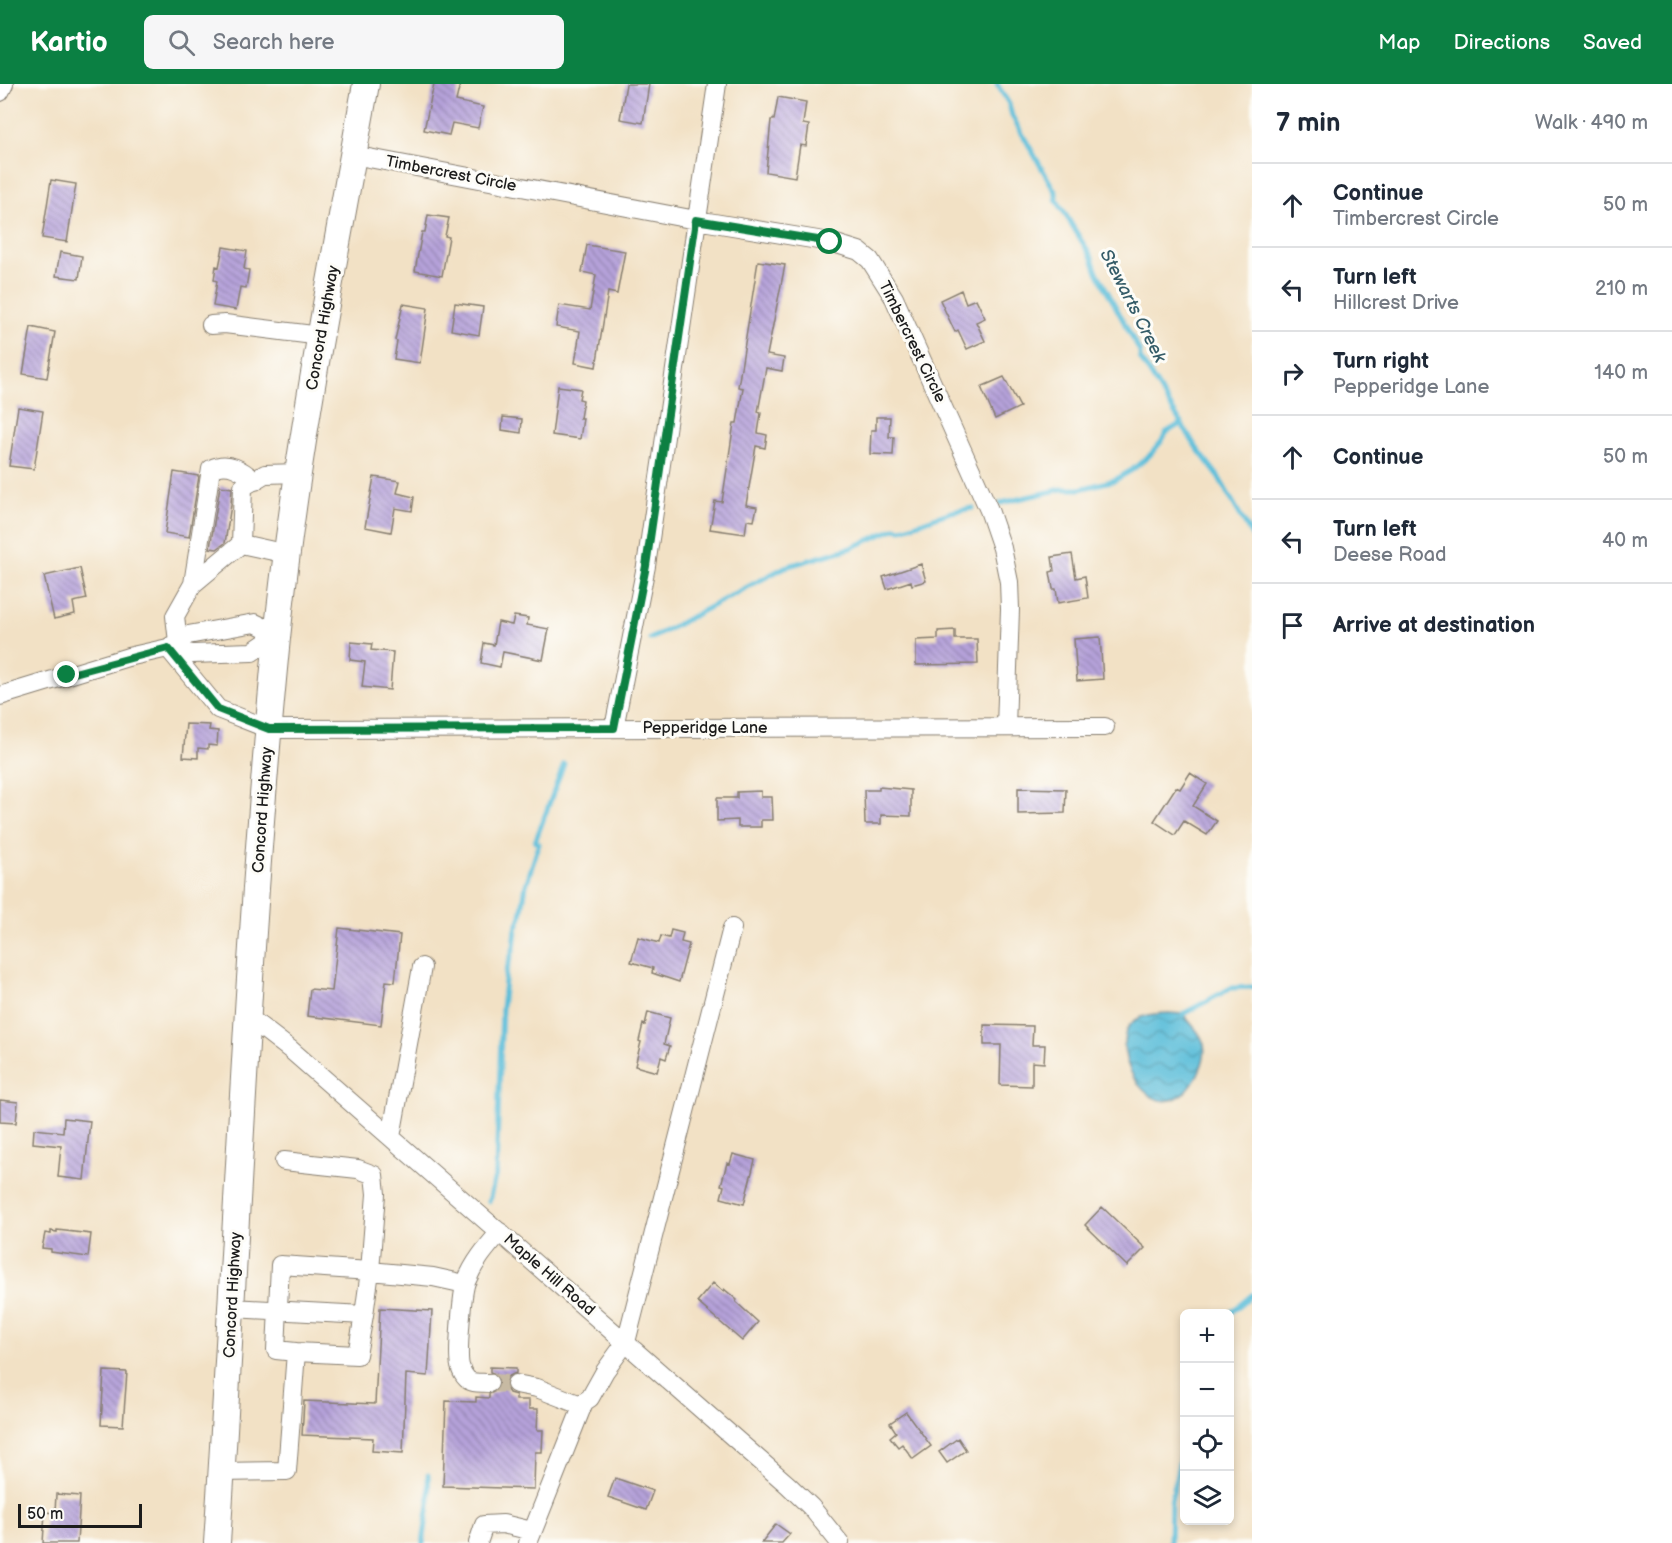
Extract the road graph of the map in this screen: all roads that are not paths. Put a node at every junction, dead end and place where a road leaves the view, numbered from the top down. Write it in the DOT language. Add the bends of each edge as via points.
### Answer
graph roads {
  1 [pos="4,84"];
  2 [pos="366,84"];
  3 [pos="717,84"];
  4 [pos="0,92"];
  5 [pos="354,155"];
  6 [pos="696,220"];
  7 [pos="211,325"];
  8 [pos="321,336"];
  9 [pos="299,473"];
  10 [pos="255,481"];
  11 [pos="241,544"];
  12 [pos="287,554"];
  13 [pos="194,584"];
  14 [pos="278,634"];
  15 [pos="173,645"];
  16 [pos="0,696"];
  17 [pos="1105,727"];
  18 [pos="614,728"];
  19 [pos="1006,728"];
  20 [pos="269,729"];
  21 [pos="732,928"];
  22 [pos="422,967"];
  23 [pos="248,1017"];
  24 [pos="391,1137"];
  25 [pos="284,1161"];
  26 [pos="500,1232"];
  27 [pos="370,1271"];
  28 [pos="465,1284"];
  29 [pos="232,1308"];
  30 [pos="278,1310"];
  31 [pos="364,1316"];
  32 [pos="626,1342"];
  33 [pos="296,1352"];
  34 [pos="489,1383"];
  35 [pos="516,1384"];
  36 [pos="585,1402"];
  37 [pos="222,1472"];
  38 [pos="530,1537"];
  39 [pos="217,1543"];
  40 [pos="478,1543"];
  41 [pos="840,1543"];
  1 -- 4 [label="street"];
  2 -- 5 [label="highway, Concord Highway"];
  3 -- 6 [label="street"];
  5 -- 6 [label="street, Timbercrest Circle"];
  5 -- 8 [label="highway, Concord Highway"];
  6 -- 18 [label="street" via="646,566"];
  6 -- 19 [label="street, Timbercrest Circle" via="830,242 859,251 870,260 894,298 989,510 1002,548 1011,609"];
  7 -- 8 [label="street"];
  8 -- 9 [label="highway, Concord Highway"];
  9 -- 10 [label="street" via="266,474"];
  9 -- 12 [label="highway, Concord Highway"];
  10 -- 11 [label="street" via="243,487"];
  10 -- 13 [label="street" via="240,469 211,469"];
  11 -- 12 [label="street"];
  11 -- 13 [label="street"];
  12 -- 14 [label="highway, Concord Highway"];
  13 -- 15 [label="street" via="175,616"];
  14 -- 15 [label="street" via="255,623 189,635"];
  14 -- 15 [label="street" via="252,652 192,654"];
  14 -- 20 [label="highway, Concord Highway"];
  15 -- 16 [label="street"];
  15 -- 20 [label="street" via="218,709"];
  17 -- 19 [label="street, Pepperidge Lane"];
  18 -- 19 [label="street, Pepperidge Lane"];
  18 -- 20 [label="street, Pepperidge Lane"];
  20 -- 23 [label="highway, Concord Highway"];
  21 -- 32 [label="street"];
  22 -- 24 [label="street"];
  23 -- 24 [label="street, Maple Hill Road"];
  23 -- 29 [label="highway, Concord Highway"];
  24 -- 26 [label="street, Maple Hill Road"];
  25 -- 27 [label="street" via="358,1169 374,1175"];
  26 -- 28 [label="street" via="480,1253"];
  26 -- 32 [label="street, Maple Hill Road"];
  27 -- 28 [label="street"];
  27 -- 30 [label="street" via="280,1265"];
  27 -- 31 [label="street"];
  28 -- 34 [label="street" via="460,1365 467,1379"];
  29 -- 30 [label="street"];
  29 -- 37 [label="highway, Concord Highway"];
  30 -- 31 [label="street"];
  30 -- 33 [label="street" via="276,1350"];
  31 -- 33 [label="street" via="357,1355"];
  32 -- 36 [label="street"];
  32 -- 41 [label="street, Maple Hill Road" via="789,1485"];
  33 -- 37 [label="street" via="287,1471"];
  35 -- 36 [label="street" via="578,1404"];
  36 -- 38 [label="street"];
  37 -- 39 [label="highway, Concord Highway"];
  38 -- 40 [label="street" via="503,1524 484,1525"];
}
